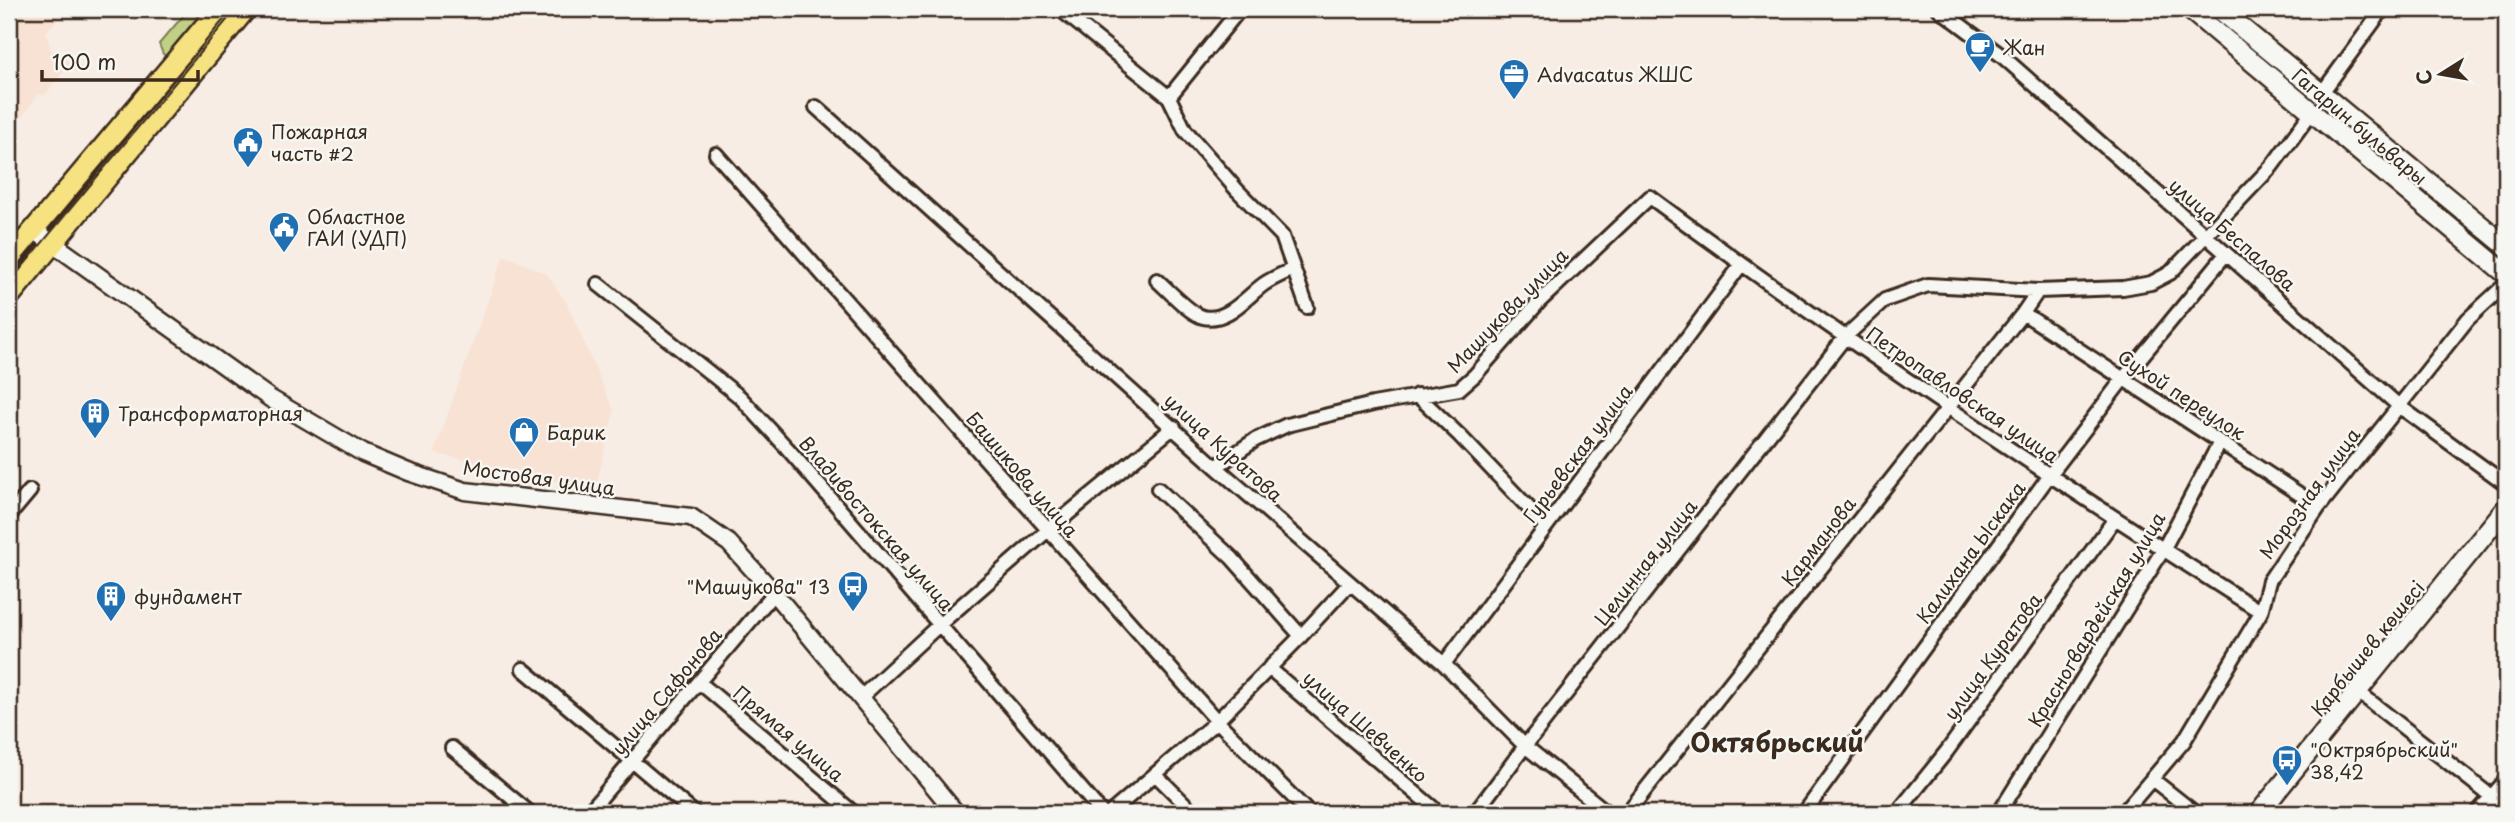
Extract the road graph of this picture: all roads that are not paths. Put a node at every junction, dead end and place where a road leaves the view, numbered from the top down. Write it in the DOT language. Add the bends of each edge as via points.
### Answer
graph roads {
  1 [pos="219,9"];
  2 [pos="246,9"];
  3 [pos="1060,9"];
  4 [pos="1240,9"];
  5 [pos="1939,9"];
  6 [pos="2189,9"];
  7 [pos="2219,9"];
  8 [pos="2383,9"];
  9 [pos="2322,94"];
  10 [pos="1169,97"];
  11 [pos="816,107"];
  12 [pos="2311,113"];
  13 [pos="716,154"];
  14 [pos="1650,197"];
  15 [pos="34,230"];
  16 [pos="2205,235"];
  17 [pos="53,244"];
  18 [pos="2506,246"];
  19 [pos="2226,254"];
  20 [pos="9,259"];
  21 [pos="1741,265"];
  22 [pos="1293,269"];
  23 [pos="2506,274"];
  24 [pos="1157,279"];
  25 [pos="598,284"];
  26 [pos="2506,284"];
  27 [pos="2038,291"];
  28 [pos="9,297"];
  29 [pos="1307,307"];
  30 [pos="2023,313"];
  31 [pos="1846,336"];
  32 [pos="2123,379"];
  33 [pos="1417,396"];
  34 [pos="2399,406"];
  35 [pos="1948,407"];
  36 [pos="1174,427"];
  37 [pos="2220,442"];
  38 [pos="1216,467"];
  39 [pos="2049,476"];
  40 [pos="2506,484"];
  41 [pos="1158,489"];
  42 [pos="30,491"];
  43 [pos="2319,507"];
  44 [pos="2506,508"];
  45 [pos="9,516"];
  46 [pos="2114,520"];
  47 [pos="1546,526"];
  48 [pos="1046,531"];
  49 [pos="2163,550"];
  50 [pos="1350,583"];
  51 [pos="774,593"];
  52 [pos="2261,612"];
  53 [pos="940,624"];
  54 [pos="1301,636"];
  55 [pos="1444,664"];
  56 [pos="1269,668"];
  57 [pos="523,669"];
  58 [pos="699,682"];
  59 [pos="2357,691"];
  60 [pos="860,698"];
  61 [pos="1217,721"];
  62 [pos="1525,746"];
  63 [pos="452,748"];
  64 [pos="632,762"];
  65 [pos="1155,774"];
  66 [pos="2152,779"];
  67 [pos="2506,780"];
  68 [pos="2492,796"];
  69 [pos="2506,808"];
  70 [pos="530,813"];
  71 [pos="588,813"];
  72 [pos="694,813"];
  73 [pos="854,813"];
  74 [pos="956,813"];
  75 [pos="1102,813"];
  76 [pos="1110,813"];
  77 [pos="1194,813"];
  78 [pos="1309,813"];
  79 [pos="1439,813"];
  80 [pos="1475,813"];
  81 [pos="1608,813"];
  82 [pos="1627,813"];
  83 [pos="1804,813"];
  84 [pos="1897,813"];
  85 [pos="1999,813"];
  86 [pos="2123,813"];
  87 [pos="2195,813"];
  88 [pos="2259,813"];
  89 [pos="2477,813"];
  1 -- 15 [label="main road"];
  2 -- 17 [label="main road"];
  3 -- 10 [label="street"];
  4 -- 10 [label="street"];
  5 -- 16 [label="street, улица Беспалова" via="2002,56"];
  6 -- 12 [label="main road, Гагарин бульвары"];
  7 -- 9 [label="main road, Гагарин бульвары"];
  8 -- 9 [label="street"];
  9 -- 12 [label="main road"];
  9 -- 18 [label="main road, Гагарин бульвары"];
  10 -- 22 [label="street" via="1185,130 1282,236"];
  11 -- 36 [label="street, улица Куратова"];
  12 -- 16 [label="street, Целинная улица" via="2272,166"];
  12 -- 23 [label="main road, Гагарин бульвары"];
  13 -- 48 [label="street, Башикова улица"];
  14 -- 21 [label="street, Петропавловская улица"];
  14 -- 33 [label="street, Машукова улица" via="1539,302 1459,389"];
  15 -- 17 [label="street, Мостовая улица"];
  15 -- 20 [label="main road"];
  16 -- 19 [label="street, улица Беспалова"];
  16 -- 27 [label="street, Целинная улица" via="2169,273 2151,282 2123,288"];
  17 -- 28 [label="main road"];
  17 -- 51 [label="street, Мостовая улица" via="271,399 363,453 465,491 691,517 729,543"];
  19 -- 32 [label="street, Калихана Ыскака"];
  19 -- 34 [label="street, улица Беспалова"];
  21 -- 31 [label="street, Петропавловская улица"];
  21 -- 47 [label="street, Гурьевская улица"];
  22 -- 24 [label="street" via="1220,316 1203,317"];
  22 -- 29 [label="street"];
  25 -- 53 [label="street, Владивостокская улица" via="740,397"];
  26 -- 34 [label="street, Морозная улица" via="2469,319"];
  27 -- 30 [label="street, Карманова"];
  27 -- 31 [label="street, Целинная улица" via="1928,285 1885,300"];
  30 -- 32 [label="street, Сухой переулок"];
  30 -- 35 [label="street, Карманова"];
  31 -- 35 [label="street, Петропавловская улица"];
  31 -- 62 [label="street, Целинная улица"];
  32 -- 37 [label="street, Сухой переулок"];
  32 -- 39 [label="street, Калихана Ыскака"];
  33 -- 38 [label="street, Машукова улица" via="1287,425"];
  33 -- 47 [label="street"];
  34 -- 40 [label="street, улица Беспалова"];
  34 -- 43 [label="street, Морозная улица"];
  35 -- 39 [label="street, Петропавловская улица"];
  35 -- 82 [label="street, Карманова"];
  36 -- 38 [label="street, улица Куратова"];
  36 -- 48 [label="street"];
  37 -- 43 [label="street, Сухой переулок"];
  37 -- 49 [label="street, Красногвардейская улица"];
  38 -- 50 [label="street, улица Куратова"];
  39 -- 46 [label="street, Петропавловская улица"];
  39 -- 83 [label="street, Калихана Ыскака"];
  41 -- 54 [label="street" via="1232,558"];
  42 -- 45 [label="street"];
  43 -- 52 [label="street, Морозная улица" via="2269,581"];
  44 -- 59 [label="main road, Қарбышев көшесі"];
  46 -- 49 [label="street, Петропавловская улица"];
  46 -- 84 [label="street, улица Куратова"];
  47 -- 55 [label="street, Гурьевская улица"];
  48 -- 53 [label="street"];
  48 -- 61 [label="street, Башикова улица"];
  49 -- 52 [label="street, Петропавловская улица"];
  49 -- 85 [label="street, Красногвардейская улица"];
  50 -- 54 [label="street"];
  50 -- 55 [label="street, улица Куратова"];
  51 -- 58 [label="street, улица Сафонова"];
  51 -- 60 [label="street, Мостовая улица"];
  52 -- 66 [label="street, Морозная улица" via="2184,741"];
  53 -- 60 [label="street"];
  53 -- 75 [label="street, Владивостокская улица"];
  54 -- 56 [label="street"];
  55 -- 62 [label="street, улица Куратова"];
  56 -- 61 [label="street"];
  56 -- 79 [label="street, улица Шевченко"];
  57 -- 64 [label="street"];
  58 -- 64 [label="street, улица Сафонова"];
  58 -- 73 [label="street, Прямая улица"];
  59 -- 68 [label="street"];
  59 -- 88 [label="main road, Қарбышев көшесі"];
  60 -- 74 [label="street, Мостовая улица"];
  61 -- 65 [label="street"];
  61 -- 78 [label="street, Башикова улица"];
  62 -- 80 [label="street, Целинная улица"];
  62 -- 81 [label="street, улица Куратова"];
  63 -- 70 [label="street"];
  64 -- 71 [label="street, улица Сафонова"];
  64 -- 72 [label="street"];
  65 -- 76 [label="street"];
  65 -- 77 [label="street"];
  66 -- 86 [label="street, Морозная улица"];
  66 -- 87 [label="street"];
  67 -- 68 [label="street"];
  68 -- 69 [label="street"];
  68 -- 89 [label="street"];
}
